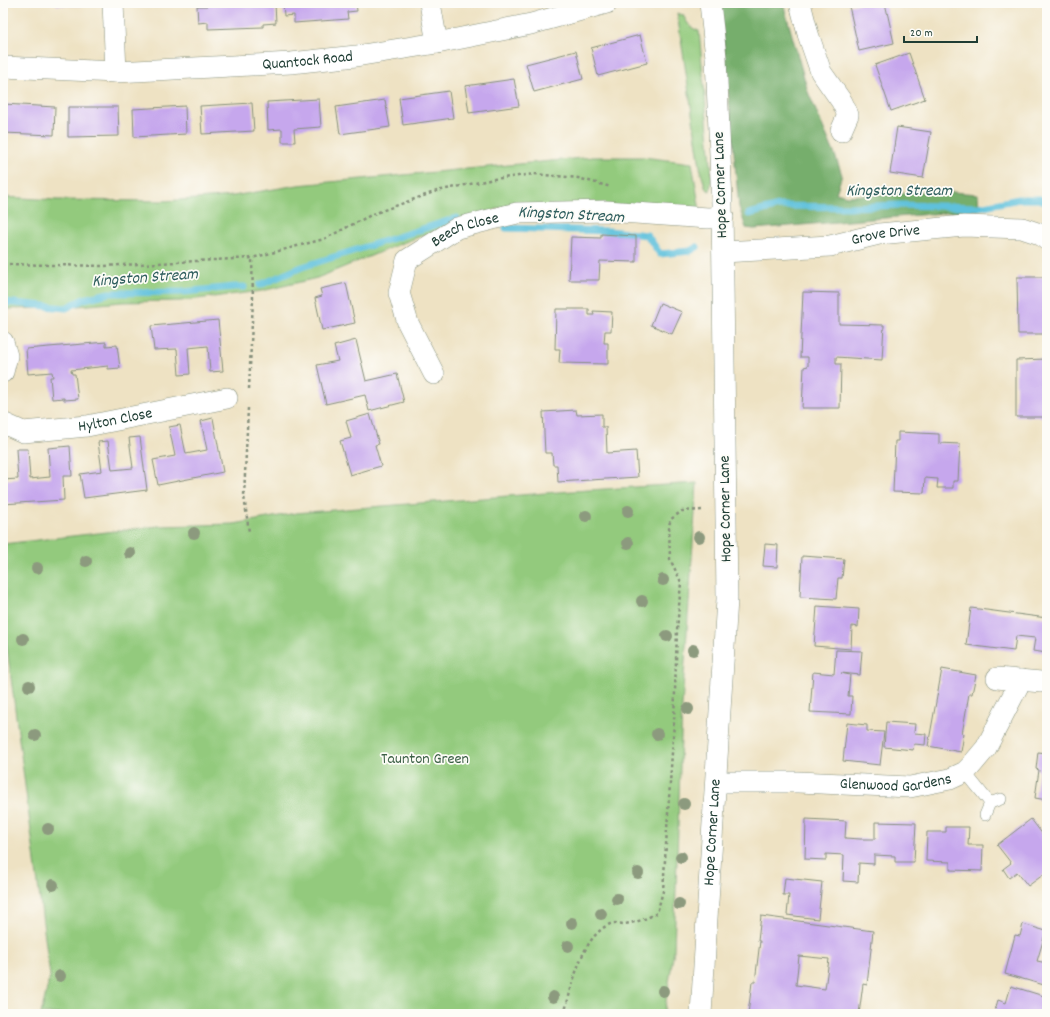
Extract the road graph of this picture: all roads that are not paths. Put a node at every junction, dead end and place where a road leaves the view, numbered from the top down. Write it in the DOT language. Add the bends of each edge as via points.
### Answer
graph roads {
  1 [pos="113,3"];
  2 [pos="430,3"];
  3 [pos="607,3"];
  4 [pos="710,3"];
  5 [pos="800,3"];
  6 [pos="437,43"];
  7 [pos="3,67"];
  8 [pos="116,72"];
  9 [pos="851,119"];
  10 [pos="722,217"];
  11 [pos="1047,240"];
  12 [pos="723,252"];
  13 [pos="3,342"];
  14 [pos="3,372"];
  15 [pos="434,374"];
  16 [pos="227,398"];
  17 [pos="3,423"];
  18 [pos="997,678"];
  19 [pos="965,772"];
  20 [pos="716,782"];
  21 [pos="1001,799"];
  22 [pos="990,803"];
  23 [pos="985,815"];
  24 [pos="701,1014"];
  1 -- 8 [label="street"];
  2 -- 6 [label="street"];
  3 -- 6 [label="street, Quantock Road" via="531,24"];
  4 -- 10 [label="street, Hope Corner Lane" via="716,57"];
  5 -- 9 [label="street" via="821,72"];
  6 -- 8 [label="street, Quantock Road" via="291,63"];
  7 -- 8 [label="street, Quantock Road"];
  10 -- 12 [label="street, Hope Corner Lane"];
  10 -- 15 [label="street, Beech Close" via="606,211 517,213 456,228 407,260 399,293 408,323"];
  11 -- 12 [label="street, Grove Drive" via="1040,234 1022,228 964,226 879,234 830,246"];
  12 -- 20 [label="street, Hope Corner Lane" via="727,599"];
  13 -- 14 [label="street" via="7,356"];
  16 -- 17 [label="street, Hylton Close" via="87,426 23,432"];
  18 -- 19 [label="street, Glenwood Gardens" via="1031,681 986,748"];
  19 -- 20 [label="street, Glenwood Gardens" via="950,779 910,787 798,782"];
  19 -- 22 [label="lane"];
  20 -- 24 [label="street, Hope Corner Lane"];
  21 -- 22 [label="lane"];
  22 -- 23 [label="lane"];
}
